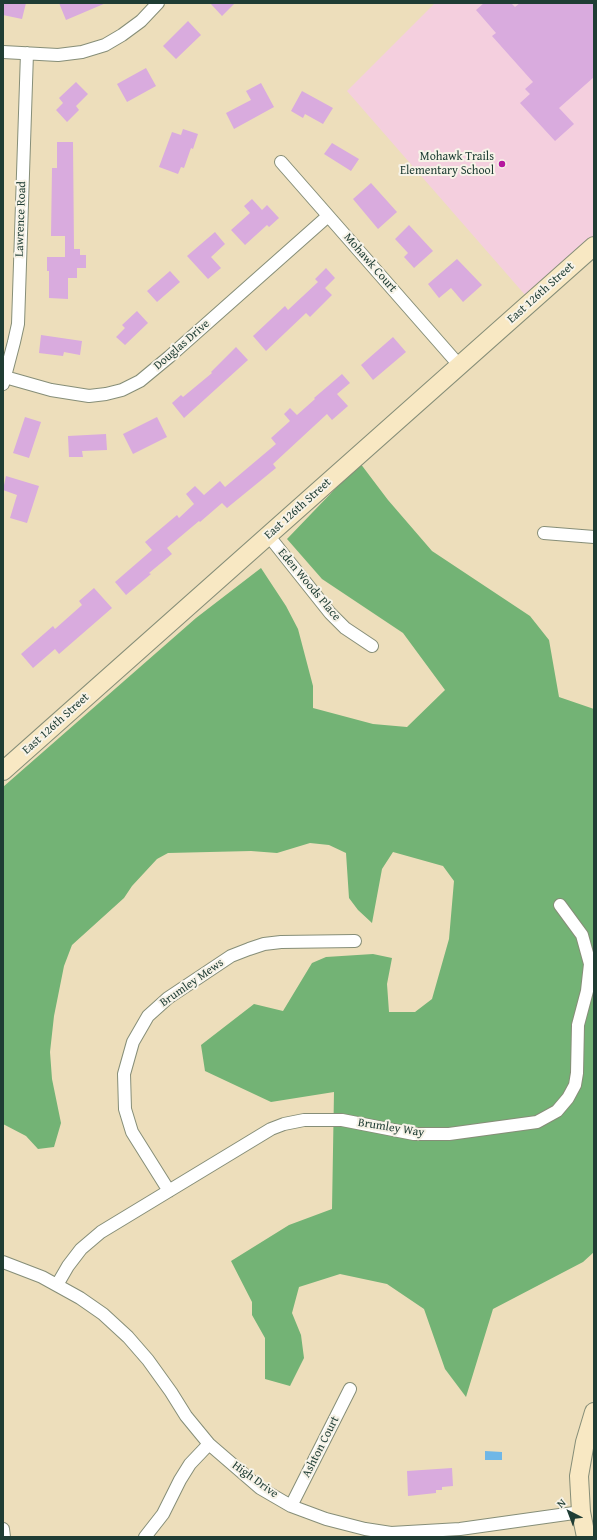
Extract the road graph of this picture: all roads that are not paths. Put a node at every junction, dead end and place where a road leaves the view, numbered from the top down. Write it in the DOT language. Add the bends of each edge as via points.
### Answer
graph roads {
  1 [pos="158,3"];
  2 [pos="3,52"];
  3 [pos="27,53"];
  4 [pos="281,162"];
  5 [pos="328,216"];
  6 [pos="594,246"];
  7 [pos="459,366"];
  8 [pos="4,380"];
  9 [pos="544,533"];
  10 [pos="268,535"];
  11 [pos="594,537"];
  12 [pos="372,646"];
  13 [pos="3,771"];
  14 [pos="560,905"];
  15 [pos="355,941"];
  16 [pos="169,1191"];
  17 [pos="3,1262"];
  18 [pos="57,1285"];
  19 [pos="350,1389"];
  20 [pos="594,1412"];
  21 [pos="209,1444"];
  22 [pos="292,1506"];
  23 [pos="581,1512"];
  24 [pos="3,1528"];
  25 [pos="391,1535"];
  26 [pos="4,1537"];
  27 [pos="145,1537"];
  28 [pos="586,1537"];
  1 -- 3 [label="street" via="141,21 105,45 82,52 58,55"];
  2 -- 3 [label="street"];
  3 -- 8 [label="street, Lawrence Road" via="18,324"];
  4 -- 5 [label="street, Mohawk Court"];
  5 -- 7 [label="street, Mohawk Court"];
  5 -- 8 [label="street, Douglas Drive" via="140,381 122,390 89,396"];
  6 -- 7 [label="street, East 126th Street"];
  7 -- 10 [label="street, East 126th Street"];
  9 -- 11 [label="street"];
  10 -- 12 [label="street, Eden Woods Place" via="330,613 345,628"];
  10 -- 13 [label="street, East 126th Street"];
  14 -- 16 [label="street, Brumley Way" via="582,935 590,964 587,991 578,1025 575,1085 557,1112 537,1122 449,1134 414,1134 342,1120 304,1120 284,1124 271,1129"];
  15 -- 16 [label="street, Brumley Mews" via="281,942 249,949 231,956 168,998 148,1016 133,1042 124,1074 125,1109 132,1132"];
  16 -- 18 [label="street, Brumley Way" via="101,1232 68,1266"];
  17 -- 18 [label="street, High Drive"];
  18 -- 21 [label="street, High Drive" via="103,1314 128,1337 148,1360 186,1416"];
  19 -- 22 [label="street, Ashton Court"];
  20 -- 23 [label="street" via="579,1476"];
  21 -- 22 [label="street, High Drive" via="260,1488"];
  21 -- 27 [label="street" via="190,1464 163,1514"];
  22 -- 25 [label="street, High Drive" via="326,1519"];
  23 -- 25 [label="street, High Drive" via="460,1529"];
  23 -- 28 [label="street"];
  24 -- 26 [label="street"];
}
